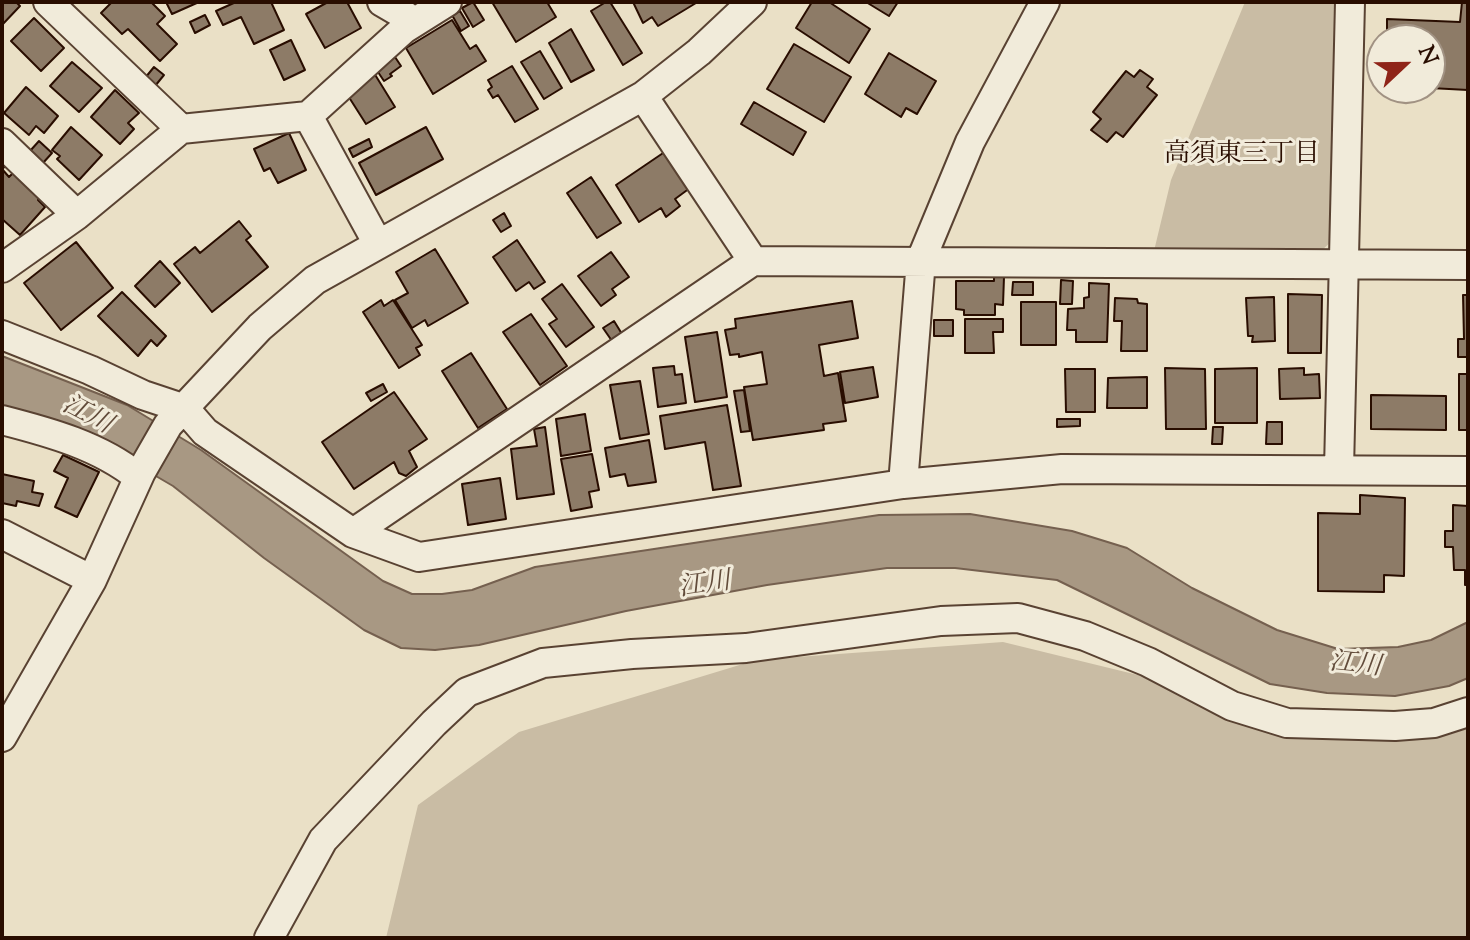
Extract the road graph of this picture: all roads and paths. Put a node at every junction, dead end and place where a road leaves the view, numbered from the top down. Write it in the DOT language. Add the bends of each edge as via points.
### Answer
graph roads {
  1 [pos="48,2"];
  2 [pos="447,2"];
  3 [pos="752,2"];
  4 [pos="1045,2"];
  5 [pos="1350,2"];
  6 [pos="400,12"];
  7 [pos="643,96"];
  8 [pos="308,116"];
  9 [pos="181,129"];
  10 [pos="2,143"];
  11 [pos="77,215"];
  12 [pos="378,244"];
  13 [pos="921,260"];
  14 [pos="753,261"];
  15 [pos="1345,264"];
  16 [pos="1468,265"];
  17 [pos="2,268"];
  18 [pos="2,335"];
  19 [pos="176,417"];
  20 [pos="2,420"];
  21 [pos="1339,469"];
  22 [pos="1468,471"];
  23 [pos="139,474"];
  24 [pos="903,484"];
  25 [pos="353,533"];
  26 [pos="2,534"];
  27 [pos="92,580"];
  28 [pos="1468,712"];
  29 [pos="2,737"];
  30 [pos="269,938"];
  1 -- 9 [label="street"];
  2 -- 6 [label="street"];
  3 -- 7 [label="street"];
  4 -- 13 [label="street" via="970,142"];
  5 -- 15 [label="street"];
  6 -- 8 [label="street"];
  7 -- 12 [label="street"];
  7 -- 14 [label="street"];
  8 -- 9 [label="street"];
  8 -- 12 [label="street"];
  9 -- 11 [label="street"];
  10 -- 11 [label="street"];
  11 -- 17 [label="street"];
  12 -- 19 [label="street" via="315,280 260,327"];
  13 -- 14 [label="street"];
  13 -- 15 [label="street"];
  13 -- 24 [label="street"];
  14 -- 25 [label="street"];
  15 -- 16 [label="street"];
  15 -- 21 [label="street"];
  18 -- 19 [label="street" via="90,370"];
  19 -- 23 [label="street"];
  19 -- 25 [label="street"];
  20 -- 23 [label="street" via="62,437"];
  21 -- 22 [label="street"];
  21 -- 24 [label="street" via="1062,469"];
  23 -- 27 [label="street"];
  24 -- 25 [label="street" via="419,557"];
  26 -- 27 [label="street"];
  27 -- 29 [label="street"];
  28 -- 30 [label="street" via="1434,723 1395,726 1287,723 1232,706 1085,636 1018,618 941,621 746,648 543,663 467,692 434,723 323,840"];
}
